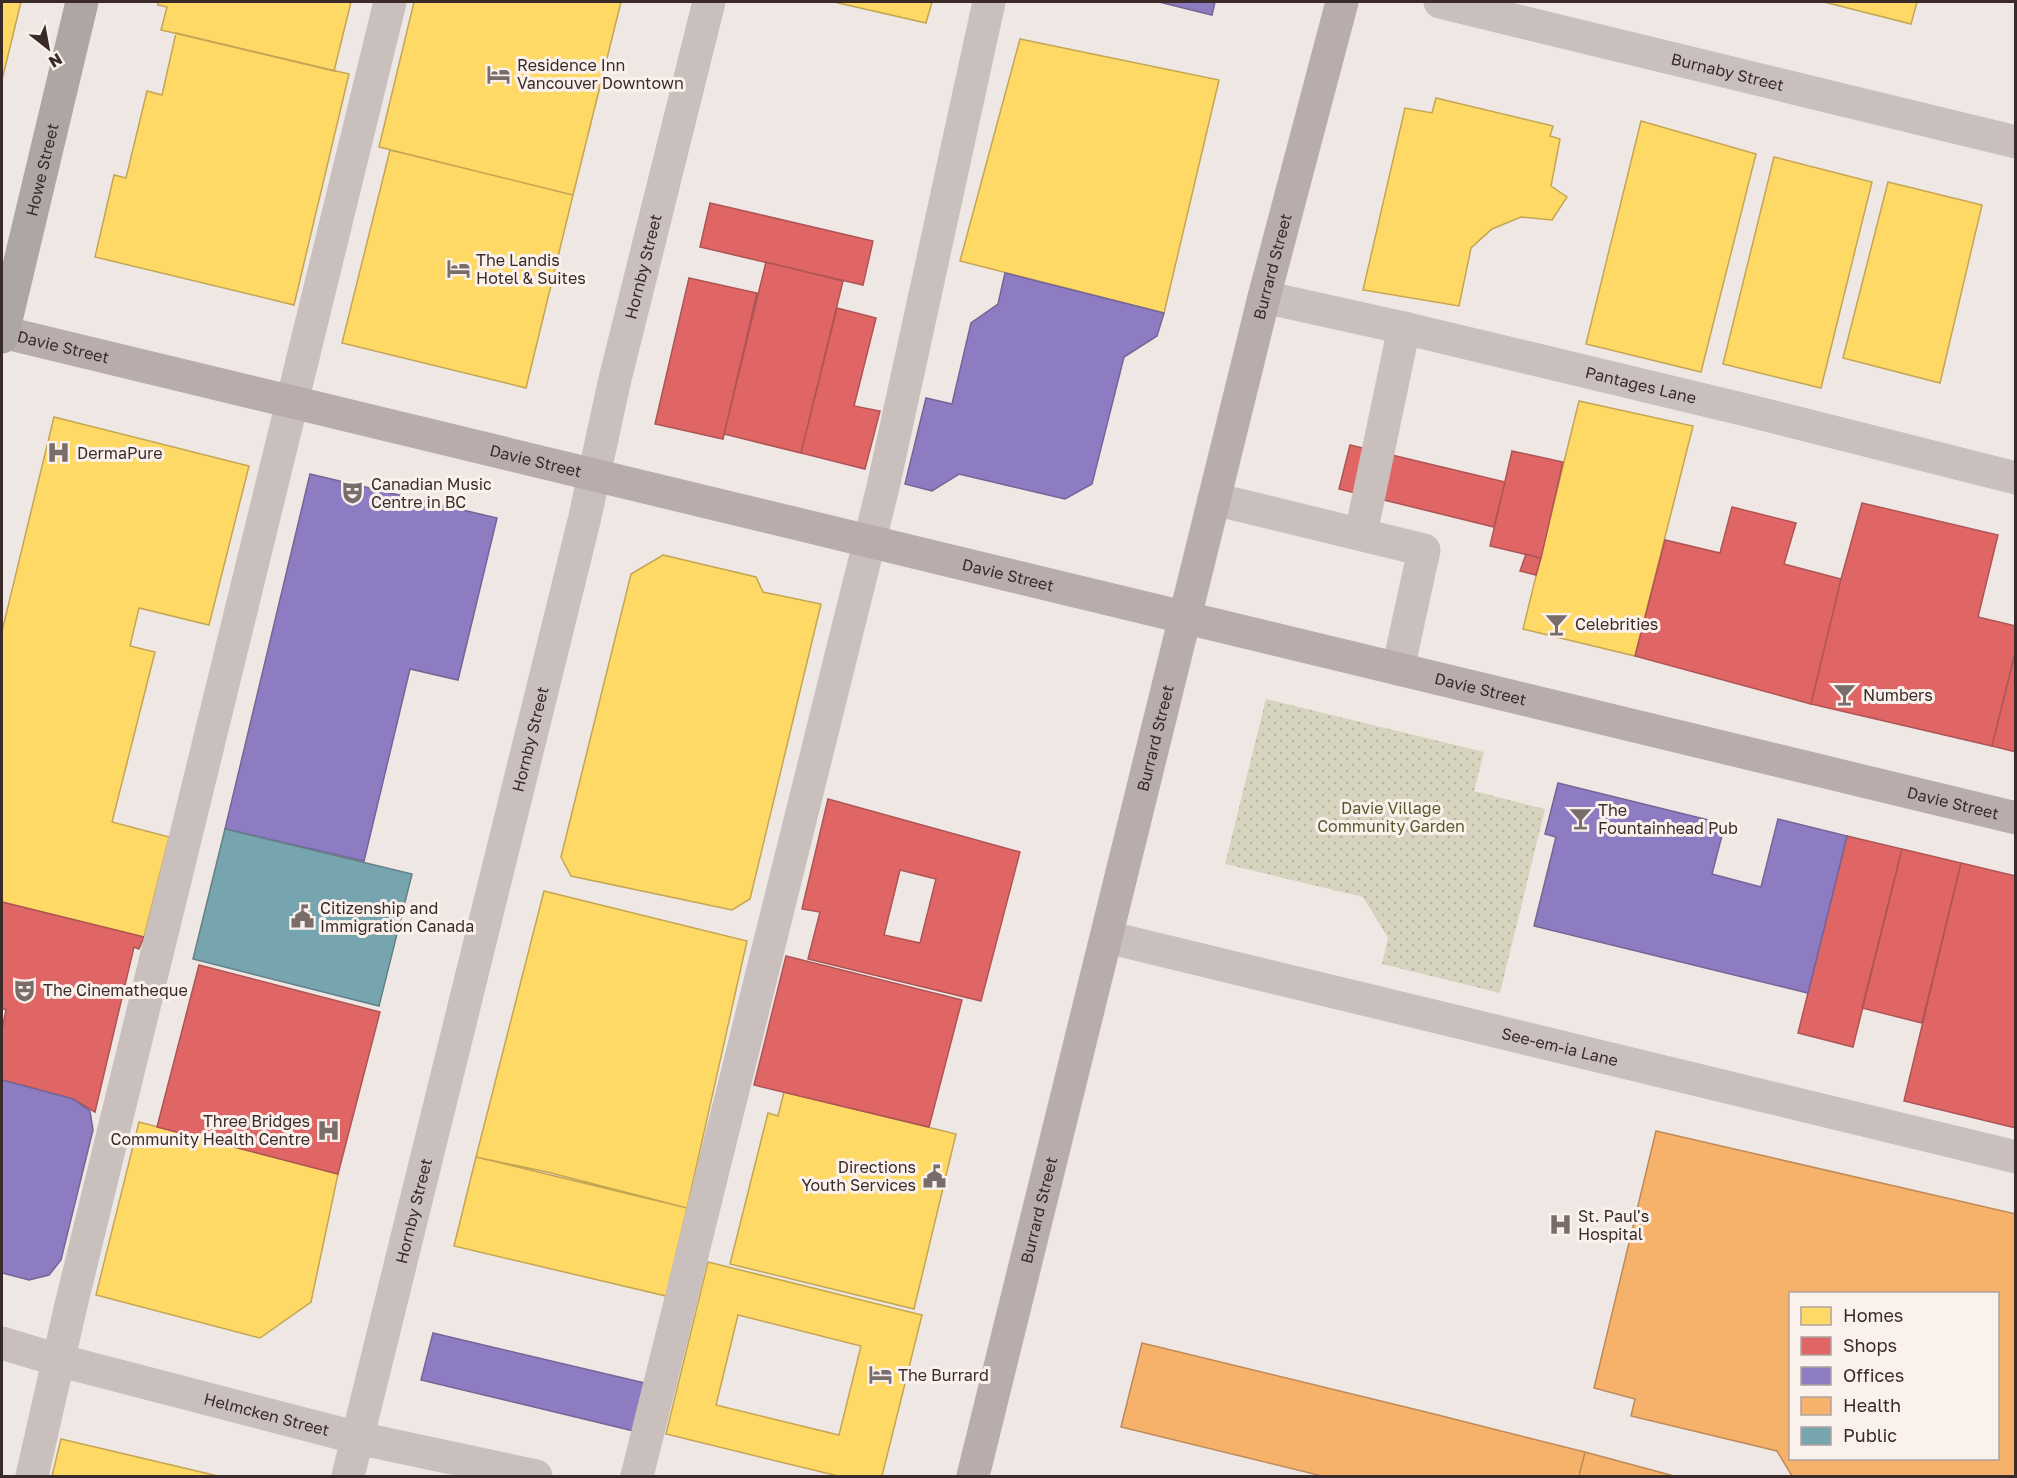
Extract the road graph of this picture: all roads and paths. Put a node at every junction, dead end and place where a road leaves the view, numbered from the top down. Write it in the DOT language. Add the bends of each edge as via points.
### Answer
graph roads {
  1 [pos="82,2"];
  2 [pos="390,2"];
  3 [pos="709,2"];
  4 [pos="989,2"];
  5 [pos="1342,2"];
  6 [pos="1440,2"];
  7 [pos="2016,142"];
  8 [pos="1264,297"];
  9 [pos="1404,328"];
  10 [pos="2,334"];
  11 [pos="293,402"];
  12 [pos="595,475"];
  13 [pos="2016,478"];
  14 [pos="1214,499"];
  15 [pos="1361,534"];
  16 [pos="870,541"];
  17 [pos="1185,618"];
  18 [pos="1398,669"];
  19 [pos="2016,818"];
  20 [pos="1107,937"];
  21 [pos="2016,1157"];
  22 [pos="2,1343"];
  23 [pos="58,1360"];
  24 [pos="358,1438"];
  25 [pos="32,1476"];
  26 [pos="348,1476"];
  27 [pos="536,1476"];
  28 [pos="637,1476"];
  29 [pos="973,1476"];
  1 -- 10 [label="highway, Howe Street"];
  2 -- 11 [label="street"];
  3 -- 12 [label="street, Hornby Street" via="615,379"];
  4 -- 16 [label="street"];
  5 -- 8 [label="main road, Burrard Street"];
  6 -- 7 [label="street, Burnaby Street"];
  8 -- 9 [label="street, Pantages Lane"];
  8 -- 14 [label="main road, Burrard Street"];
  9 -- 13 [label="street, Pantages Lane"];
  9 -- 15 [label="street"];
  10 -- 11 [label="main road, Davie Street"];
  11 -- 12 [label="main road, Davie Street"];
  11 -- 23 [label="street"];
  12 -- 16 [label="main road, Davie Street"];
  12 -- 24 [label="street, Hornby Street"];
  14 -- 15 [label="street"];
  14 -- 17 [label="main road, Burrard Street"];
  15 -- 18 [label="street" via="1424,550"];
  16 -- 17 [label="main road, Davie Street"];
  16 -- 28 [label="street"];
  17 -- 18 [label="main road, Davie Street"];
  17 -- 20 [label="main road, Burrard Street"];
  18 -- 19 [label="main road, Davie Street"];
  20 -- 21 [label="street, See-em-ia Lane"];
  20 -- 29 [label="main road, Burrard Street"];
  22 -- 23 [label="street, Helmcken Street"];
  23 -- 24 [label="street, Helmcken Street"];
  23 -- 25 [label="street"];
  24 -- 26 [label="street, Hornby Street"];
  24 -- 27 [label="street, Helmcken Street"];
}
